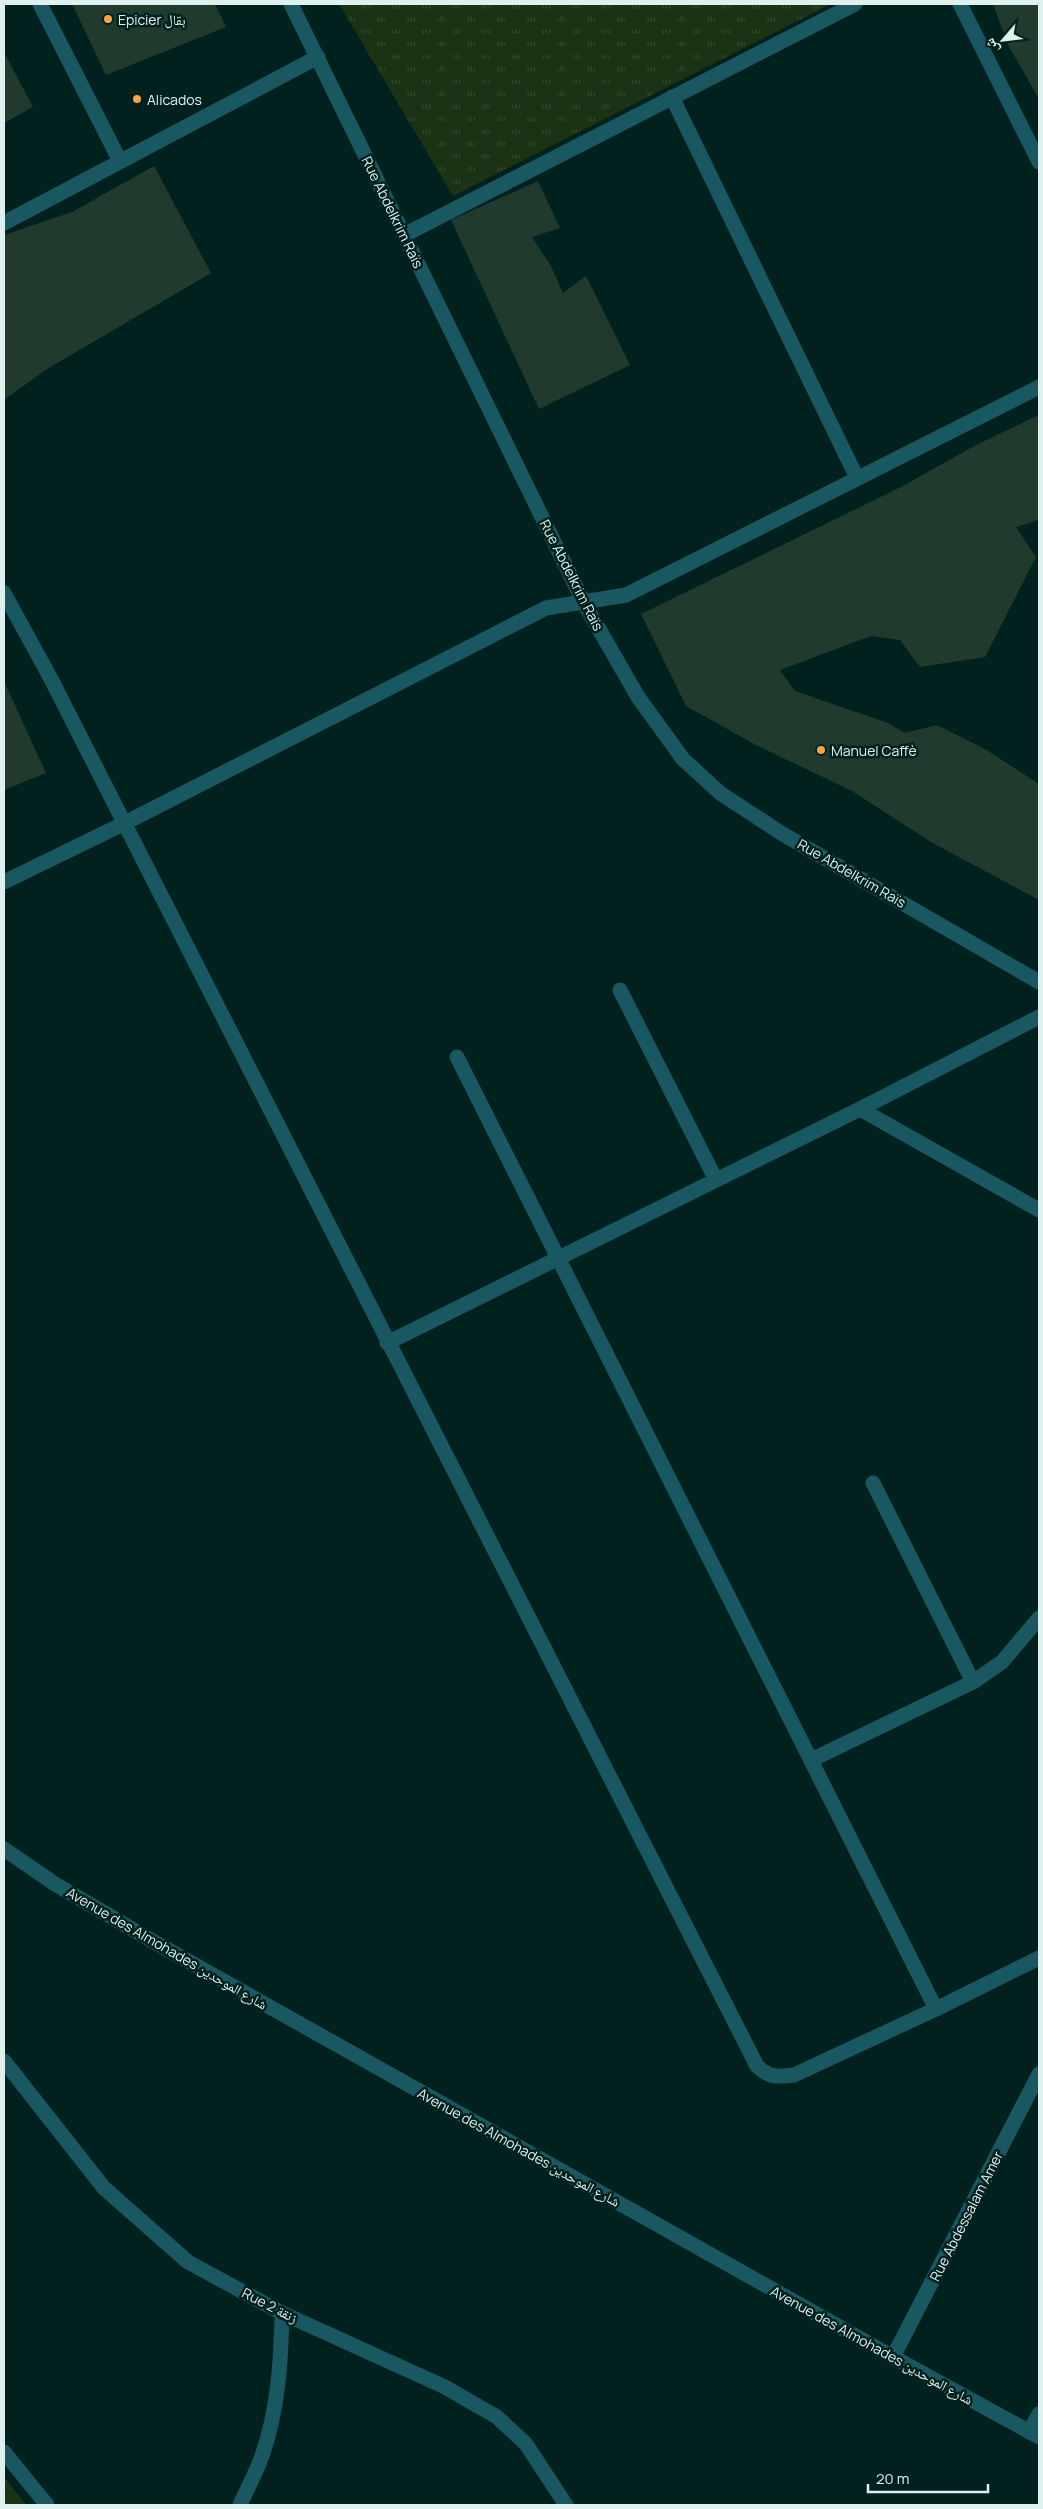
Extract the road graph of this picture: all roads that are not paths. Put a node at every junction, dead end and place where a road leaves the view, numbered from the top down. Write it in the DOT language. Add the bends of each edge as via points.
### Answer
graph roads {
  1 [pos="40,4"];
  2 [pos="291,4"];
  3 [pos="855,4"];
  4 [pos="960,4"];
  5 [pos="318,57"];
  6 [pos="672,97"];
  7 [pos="120,161"];
  8 [pos="1039,162"];
  9 [pos="4,224"];
  10 [pos="404,235"];
  11 [pos="1039,386"];
  12 [pos="857,478"];
  13 [pos="4,593"];
  14 [pos="584,603"];
  15 [pos="123,824"];
  16 [pos="4,882"];
  17 [pos="1039,982"];
  18 [pos="620,990"];
  19 [pos="1039,1018"];
  20 [pos="457,1057"];
  21 [pos="860,1109"];
  22 [pos="716,1180"];
  23 [pos="1039,1210"];
  24 [pos="559,1257"];
  25 [pos="387,1343"];
  26 [pos="873,1483"];
  27 [pos="1039,1618"];
  28 [pos="973,1682"];
  29 [pos="811,1760"];
  30 [pos="4,1849"];
  31 [pos="1039,1958"];
  32 [pos="936,2009"];
  33 [pos="4,2061"];
  34 [pos="1039,2074"];
  35 [pos="282,2313"];
  36 [pos="892,2357"];
  37 [pos="1039,2414"];
  38 [pos="1034,2434"];
  39 [pos="4,2452"];
  40 [pos="47,2505"];
  41 [pos="240,2505"];
  42 [pos="566,2505"];
  1 -- 7 [label="street"];
  2 -- 5 [label="street, Rue Abdelkrim Raïs"];
  3 -- 6 [label="street"];
  4 -- 8 [label="street"];
  5 -- 7 [label="street"];
  5 -- 10 [label="street, Rue Abdelkrim Raïs"];
  6 -- 10 [label="street"];
  6 -- 12 [label="street"];
  7 -- 9 [label="street"];
  10 -- 14 [label="street, Rue Abdelkrim Raïs"];
  11 -- 12 [label="street"];
  12 -- 14 [label="street" via="626,595"];
  13 -- 15 [label="street"];
  14 -- 15 [label="street" via="546,608"];
  14 -- 17 [label="street, Rue Abdelkrim Raïs" via="638,697 683,759 720,793 782,833"];
  15 -- 16 [label="street"];
  15 -- 25 [label="street"];
  18 -- 22 [label="street"];
  19 -- 21 [label="street"];
  20 -- 24 [label="street"];
  21 -- 22 [label="street"];
  21 -- 23 [label="street"];
  22 -- 24 [label="street"];
  24 -- 25 [label="street"];
  24 -- 29 [label="street"];
  25 -- 32 [label="street" via="757,2066 766,2075 794,2075"];
  26 -- 28 [label="street"];
  27 -- 28 [label="street" via="1002,1662"];
  28 -- 29 [label="street"];
  29 -- 32 [label="street"];
  30 -- 36 [label="street, Avenue des Almohades شارع الموحدين" via="55,1884 156,1942"];
  31 -- 32 [label="street"];
  33 -- 35 [label="street, Rue 2 زنقة" via="104,2188 188,2262"];
  34 -- 36 [label="street, Rue Abdessalam Amer"];
  35 -- 41 [label="street" via="281,2365 274,2408 262,2457"];
  35 -- 42 [label="street, Rue 2 زنقة" via="446,2387 498,2417 526,2444"];
  36 -- 38 [label="street, Avenue des Almohades شارع الموحدين"];
  37 -- 38 [label="street"];
  39 -- 40 [label="street"];
}
